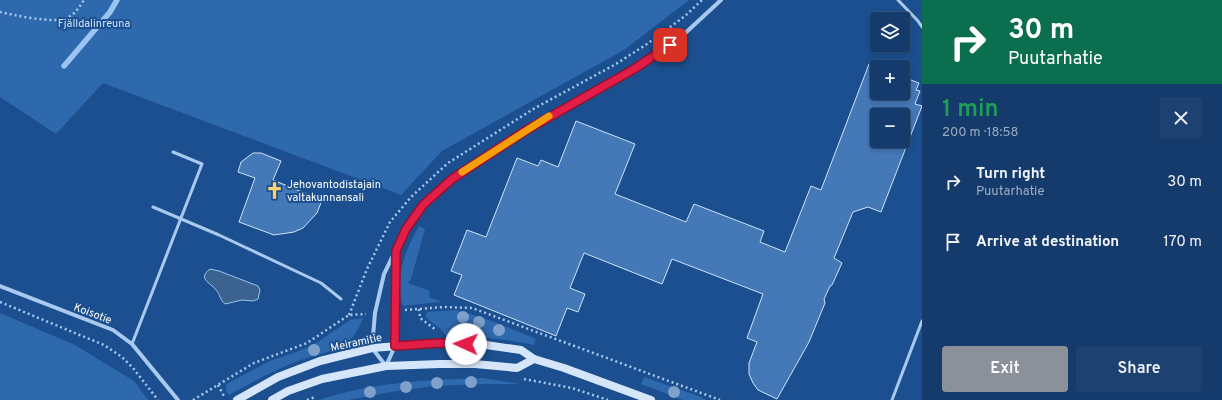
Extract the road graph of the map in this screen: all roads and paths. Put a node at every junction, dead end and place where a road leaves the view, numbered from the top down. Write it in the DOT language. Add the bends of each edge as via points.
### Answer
graph roads {
  1 [pos="84,0"];
  2 [pos="721,0"];
  3 [pos="898,0"];
  4 [pos="0,12"];
  5 [pos="922,27"];
  6 [pos="173,152"];
  7 [pos="153,207"];
  8 [pos="181,218"];
  9 [pos="396,251"];
  10 [pos="0,286"];
  11 [pos="341,300"];
  12 [pos="0,302"];
  13 [pos="922,321"];
  14 [pos="132,344"];
  15 [pos="395,346"];
  16 [pos="372,348"];
  17 [pos="534,359"];
  18 [pos="386,366"];
  19 [pos="518,379"];
  20 [pos="218,385"];
  21 [pos="317,396"];
  22 [pos="158,400"];
  23 [pos="178,400"];
  24 [pos="226,400"];
  25 [pos="237,400"];
  26 [pos="272,400"];
  27 [pos="307,400"];
  28 [pos="608,400"];
  29 [pos="651,400"];
  30 [pos="892,400"];
  1 -- 4 [label="path" via="74,14 65,19 35,18"];
  2 -- 9 [label="street" via="681,37 634,69 537,123 452,179 423,205 406,229"];
  3 -- 5 [label="lane"];
  6 -- 8 [label="lane" via="202,164"];
  7 -- 8 [label="lane"];
  8 -- 11 [label="lane" via="322,283"];
  8 -- 14 [label="lane"];
  9 -- 15 [label="street"];
  9 -- 16 [label="street" via="384,274 375,313"];
  10 -- 14 [label="street, Koisotie" via="113,330"];
  12 -- 22 [label="path" via="104,345 133,368"];
  13 -- 30 [label="lane"];
  14 -- 23 [label="street, Koisotie"];
  15 -- 16 [label="main road, Meiramitie"];
  15 -- 17 [label="main road, Meiramitie" via="479,344 521,350"];
  15 -- 18 [label="street"];
  16 -- 18 [label="street"];
  16 -- 25 [label="main road, Meiramitie" via="320,361 278,377"];
  17 -- 18 [label="main road" via="517,368 468,364"];
  17 -- 29 [label="main road, Meiramitie"];
  18 -- 26 [label="main road" via="322,379 288,390"];
  19 -- 28 [label="path" via="572,388"];
  20 -- 24 [label="path"];
  21 -- 27 [label="path"];
}
